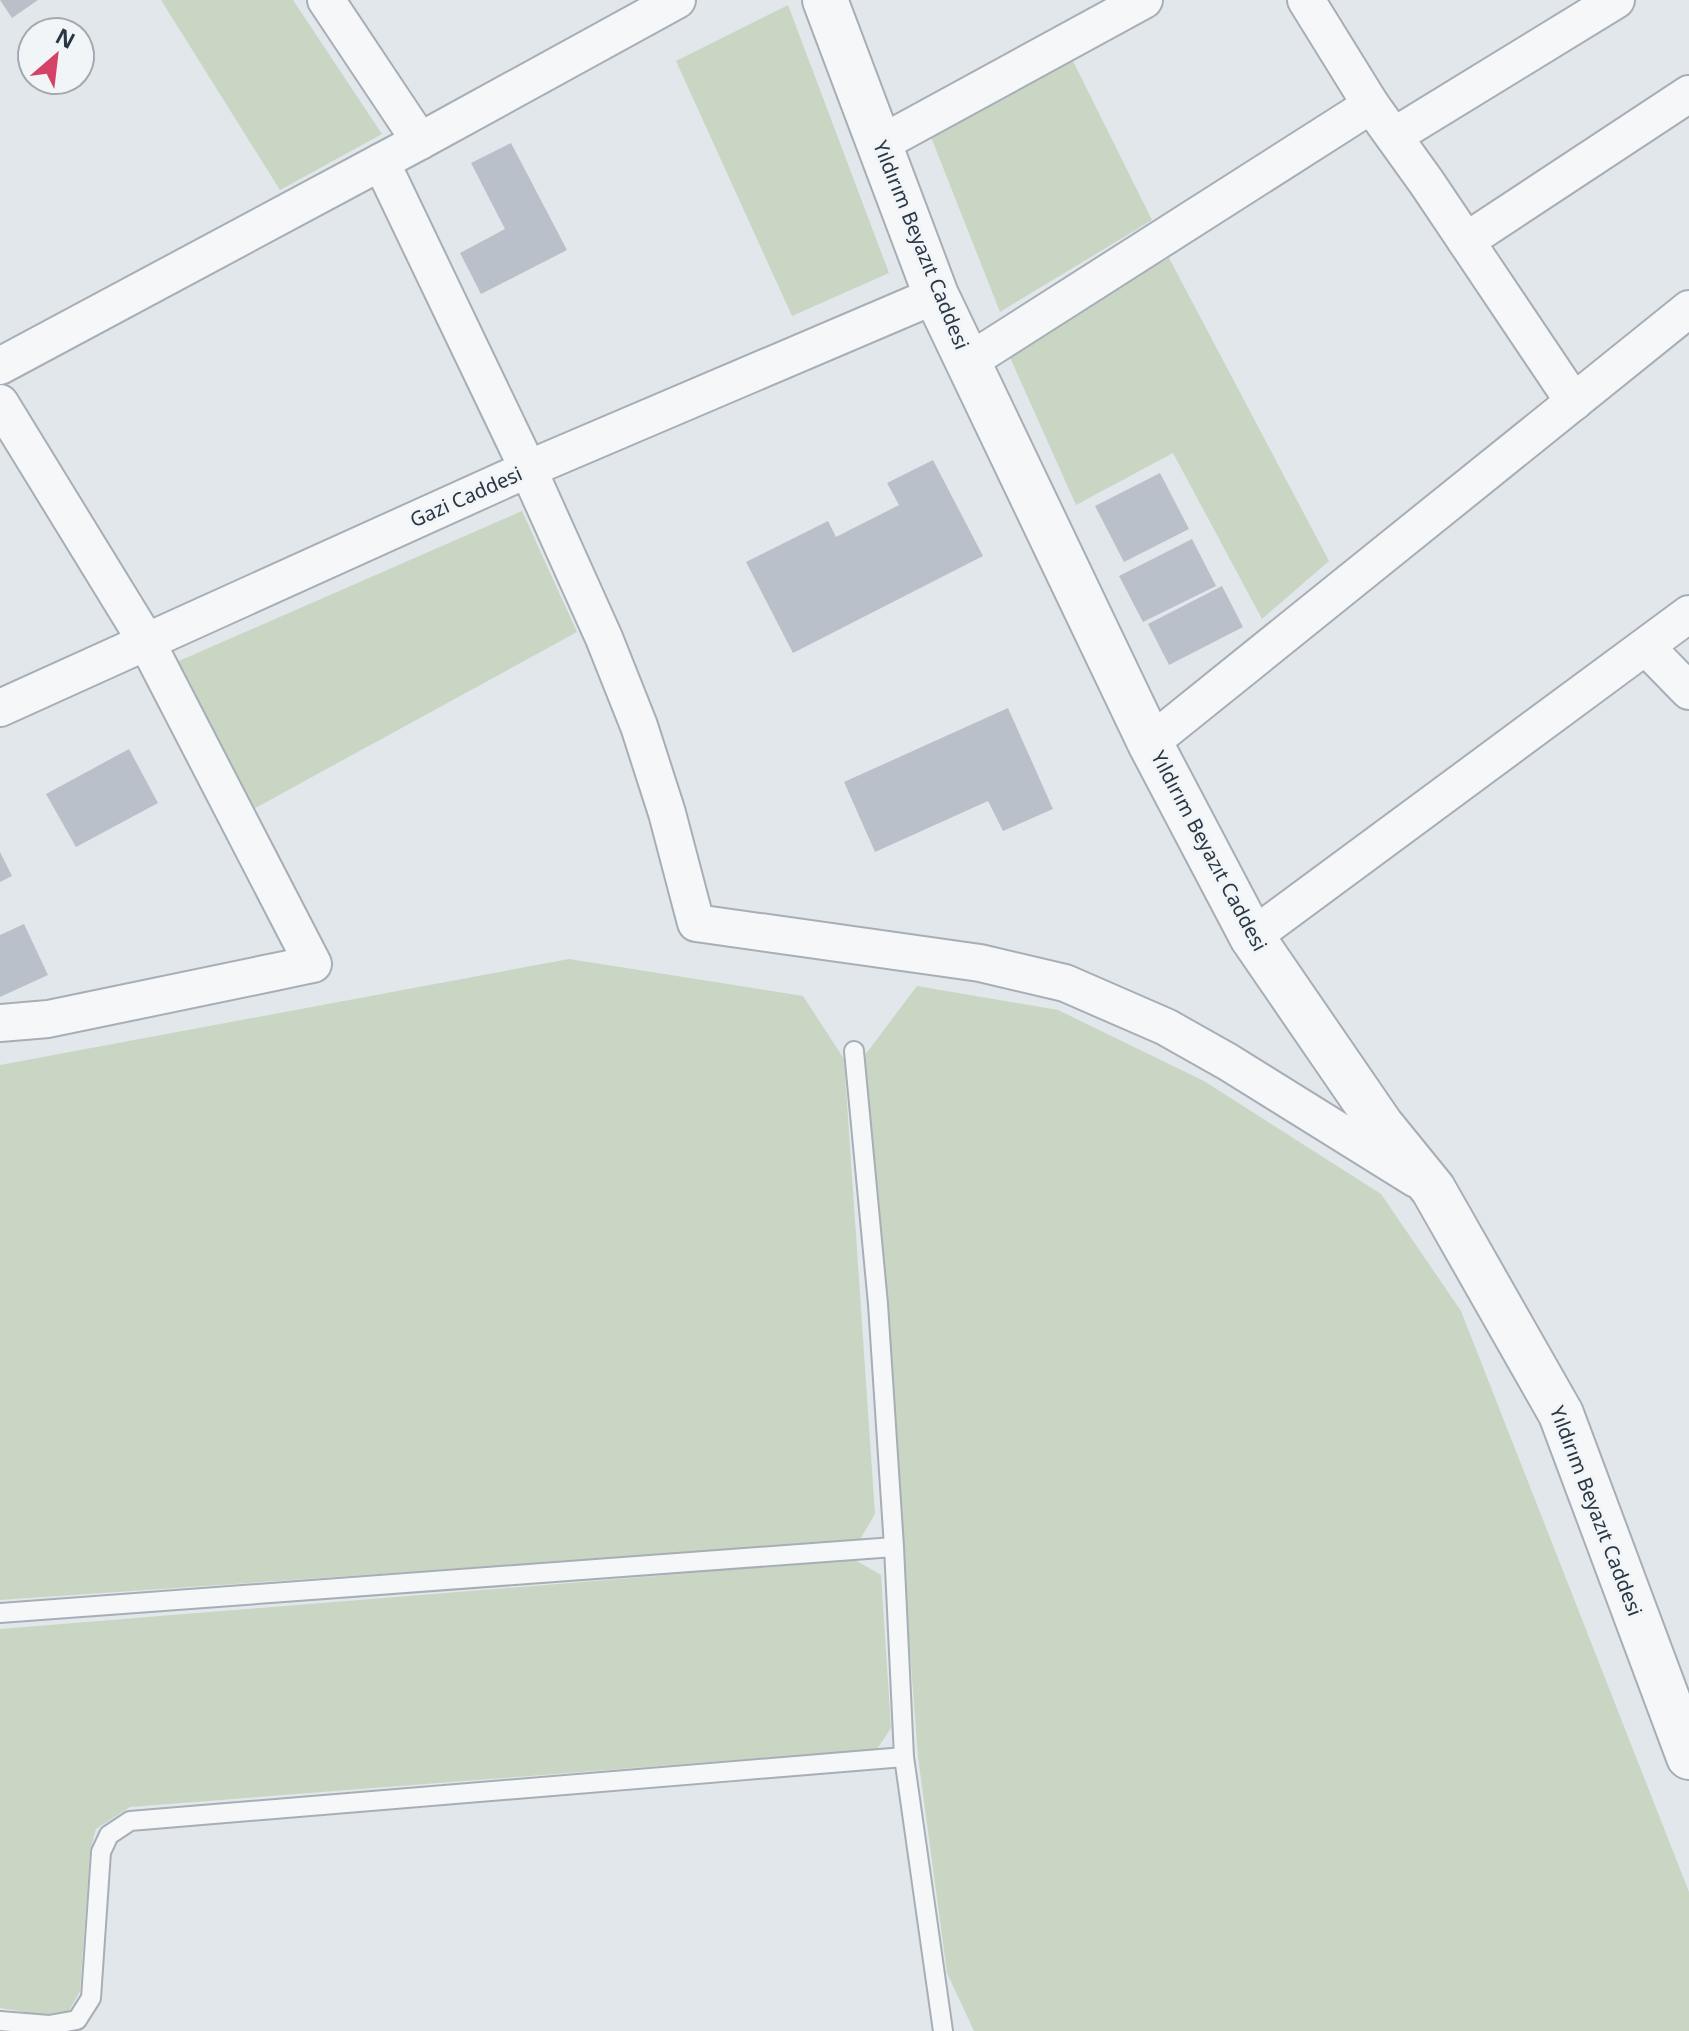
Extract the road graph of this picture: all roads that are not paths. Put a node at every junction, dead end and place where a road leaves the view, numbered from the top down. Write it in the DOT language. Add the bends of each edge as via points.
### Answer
graph roads {
  1 [pos="326,0"];
  2 [pos="677,0"];
  3 [pos="825,0"];
  4 [pos="1144,0"];
  5 [pos="1306,0"];
  6 [pos="1616,0"];
  7 [pos="1573,11"];
  8 [pos="619,13"];
  9 [pos="1689,94"];
  10 [pos="1371,105"];
  11 [pos="1394,136"];
  12 [pos="420,141"];
  13 [pos="880,144"];
  14 [pos="381,162"];
  15 [pos="1466,241"];
  16 [pos="936,295"];
  17 [pos="1689,309"];
  18 [pos="968,362"];
  19 [pos="0,366"];
  20 [pos="1574,402"];
  21 [pos="0,403"];
  22 [pos="528,469"];
  23 [pos="1689,614"];
  24 [pos="146,641"];
  25 [pos="1646,647"];
  26 [pos="1689,691"];
  27 [pos="0,708"];
  28 [pos="1150,743"];
  29 [pos="1252,937"];
  30 [pos="0,1023"];
  31 [pos="854,1051"];
  32 [pos="1433,1189"];
  33 [pos="894,1547"];
  34 [pos="0,1613"];
  35 [pos="904,1757"];
  36 [pos="1689,1757"];
  37 [pos="0,2021"];
  38 [pos="943,2031"];
  1 -- 12 [label="street"];
  2 -- 8 [label="street"];
  3 -- 13 [label="street, Yıldırım Beyazıt Caddesi"];
  4 -- 13 [label="street"];
  5 -- 10 [label="street"];
  6 -- 7 [label="street"];
  7 -- 11 [label="street"];
  8 -- 12 [label="street"];
  9 -- 15 [label="street"];
  10 -- 11 [label="street"];
  10 -- 18 [label="street"];
  11 -- 15 [label="street"];
  12 -- 14 [label="street"];
  13 -- 16 [label="street, Yıldırım Beyazıt Caddesi"];
  14 -- 19 [label="street"];
  14 -- 22 [label="street"];
  15 -- 20 [label="street"];
  16 -- 18 [label="street, Yıldırım Beyazıt Caddesi"];
  16 -- 22 [label="street, Gazi Caddesi"];
  17 -- 20 [label="street"];
  18 -- 28 [label="street, Yıldırım Beyazıt Caddesi"];
  20 -- 28 [label="street"];
  21 -- 24 [label="street"];
  22 -- 24 [label="street, Gazi Caddesi"];
  22 -- 32 [label="street" via="639,726 696,923 980,963 1065,983 1166,1027"];
  23 -- 25 [label="street"];
  24 -- 27 [label="street, Gazi Caddesi"];
  24 -- 30 [label="street" via="313,964 62,1016"];
  25 -- 26 [label="street"];
  25 -- 29 [label="street"];
  28 -- 29 [label="street, Yıldırım Beyazıt Caddesi"];
  29 -- 32 [label="street, Yıldırım Beyazıt Caddesi" via="1381,1125"];
  31 -- 33 [label="lane"];
  32 -- 36 [label="street, Yıldırım Beyazıt Caddesi" via="1561,1414"];
  33 -- 34 [label="lane"];
  33 -- 35 [label="lane"];
  35 -- 37 [label="lane" via="130,1821 109,1835 101,1852 91,1998 77,2020 49,2025"];
  35 -- 38 [label="lane"];
}
